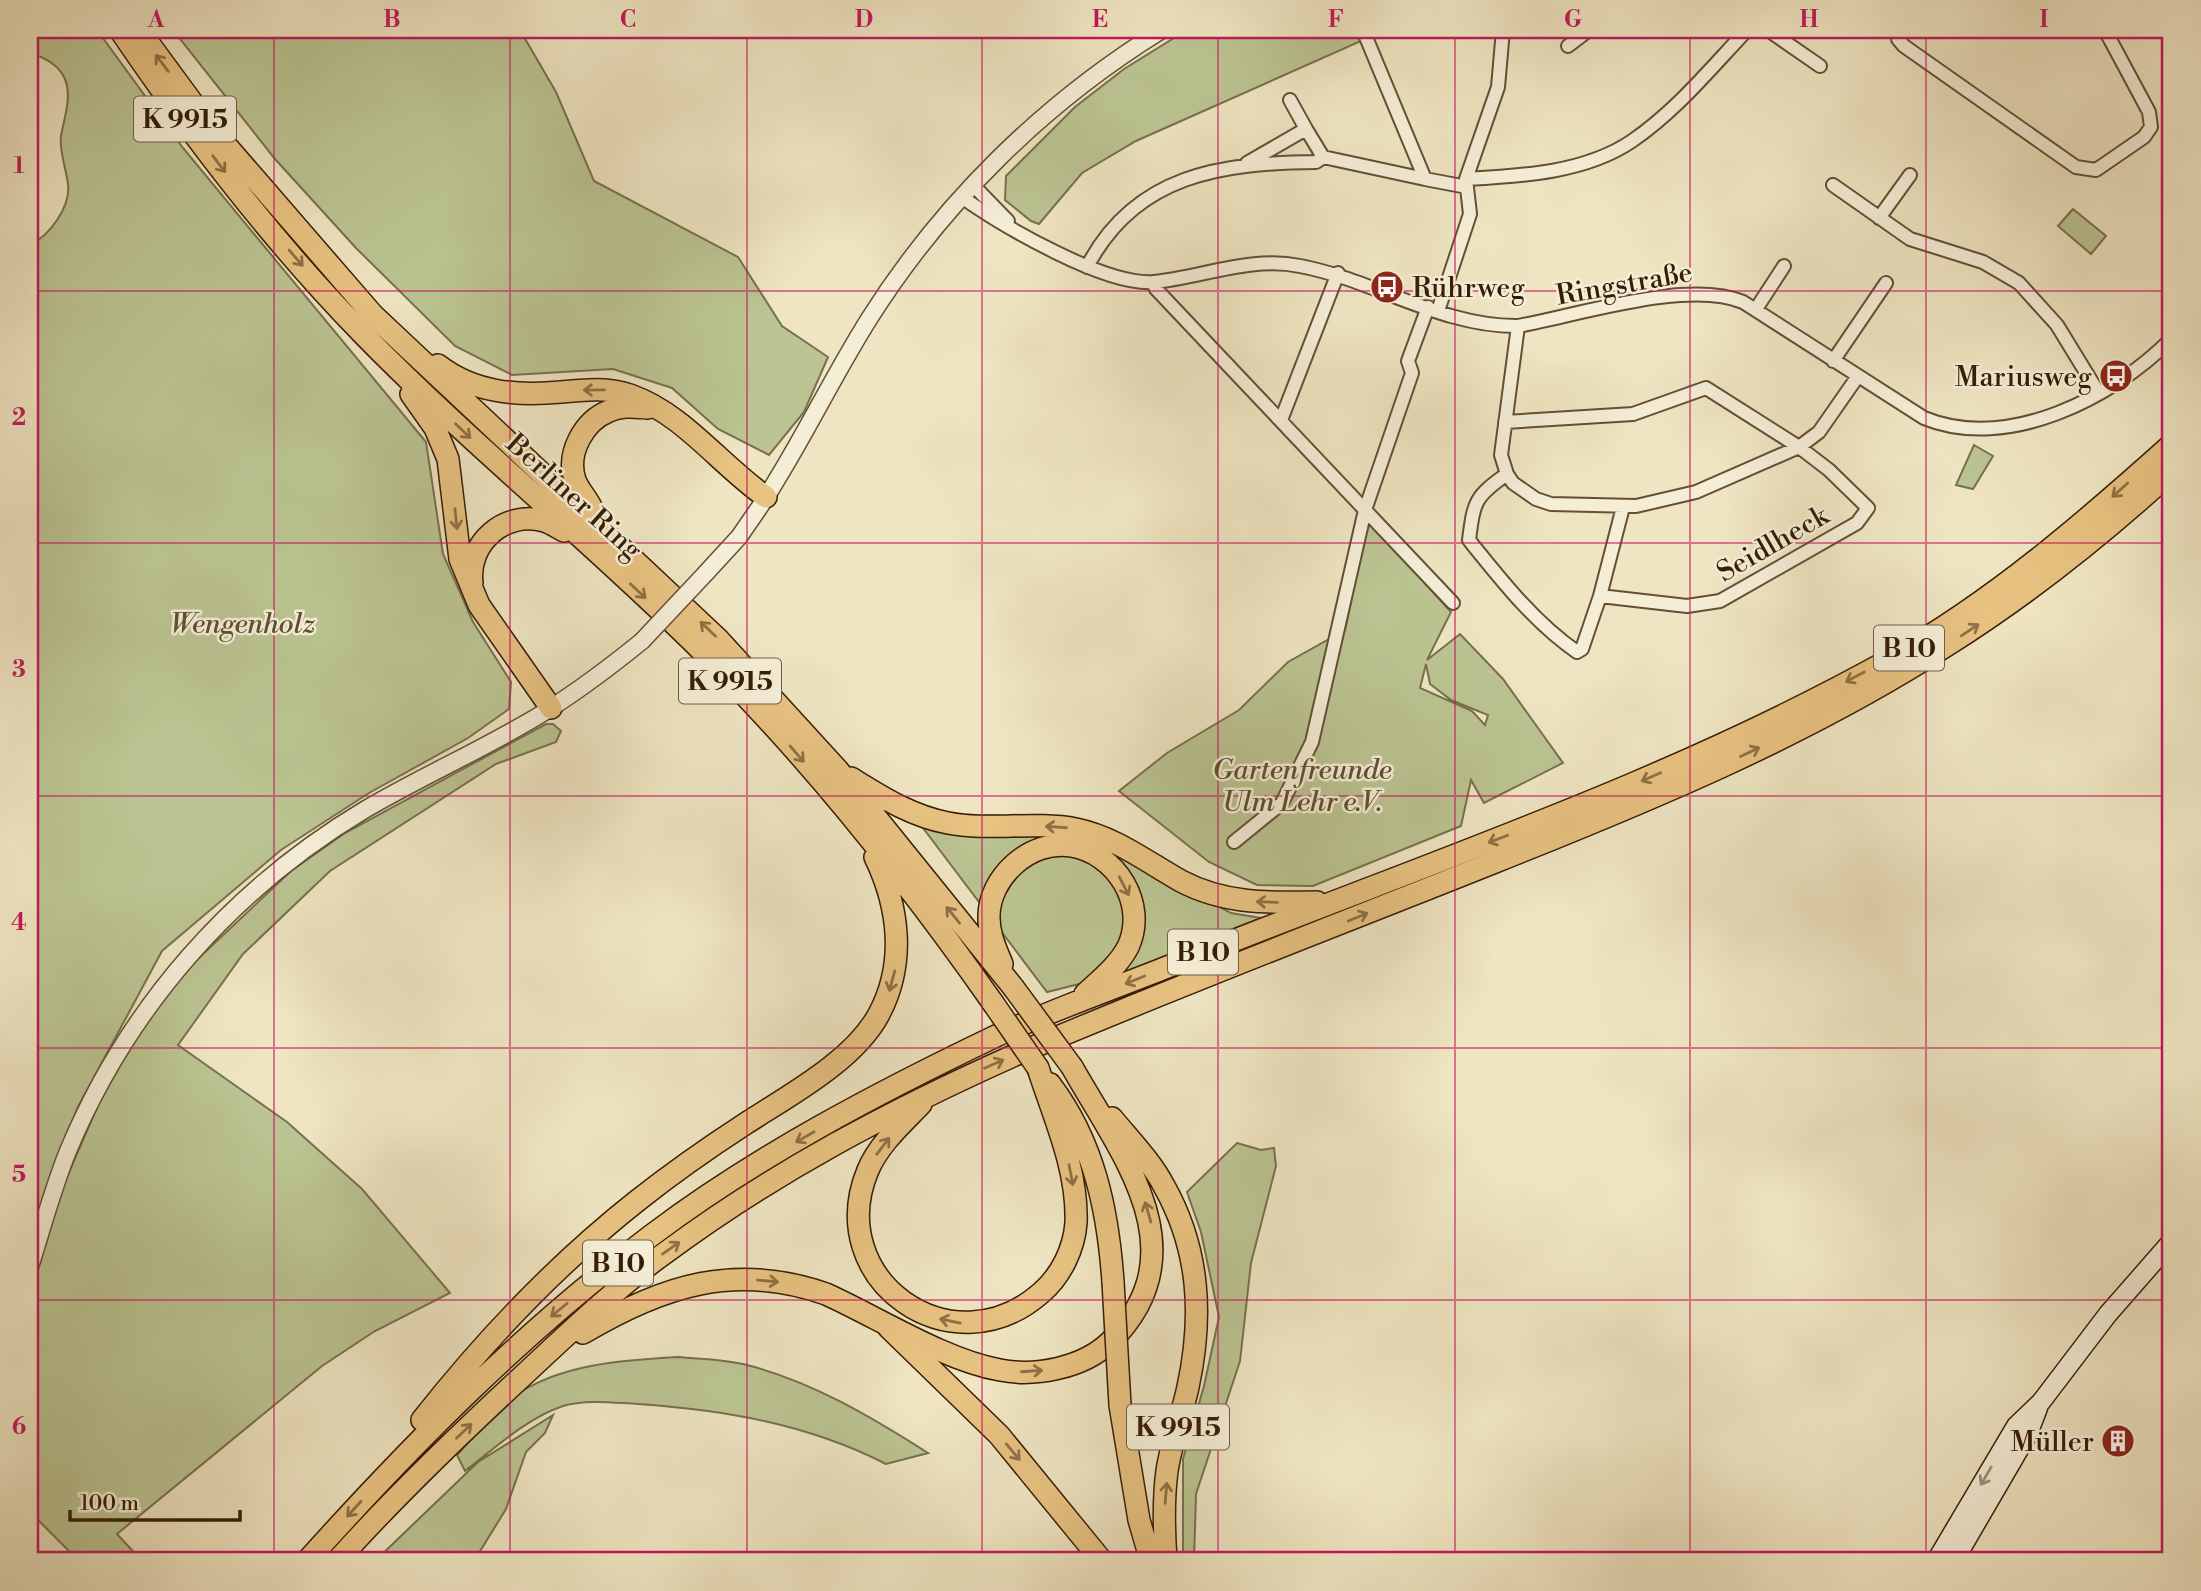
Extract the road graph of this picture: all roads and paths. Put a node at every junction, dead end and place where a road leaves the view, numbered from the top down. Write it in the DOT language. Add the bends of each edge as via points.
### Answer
graph roads {
  1 [pos="120,30"];
  2 [pos="139,30"];
  3 [pos="1163,30"];
  4 [pos="1503,30"];
  5 [pos="1589,30"];
  6 [pos="1747,30"];
  7 [pos="1768,30"];
  8 [pos="1898,30"];
  9 [pos="2105,30"];
  10 [pos="1369,32"];
  11 [pos="1568,47"];
  12 [pos="1821,66"];
  13 [pos="1290,100"];
  14 [pos="1306,129"];
  15 [pos="1323,157"];
  16 [pos="1243,165"];
  17 [pos="1910,175"];
  18 [pos="1425,179"];
  19 [pos="1466,183"];
  20 [pos="1832,185"];
  21 [pos="968,192"];
  22 [pos="1879,218"];
  23 [pos="1784,266"];
  24 [pos="1087,267"];
  25 [pos="1338,273"];
  26 [pos="1153,282"];
  27 [pos="1886,282"];
  28 [pos="1433,309"];
  29 [pos="1756,309"];
  30 [pos="367,324"];
  31 [pos="1518,326"];
  32 [pos="2171,339"];
  33 [pos="1833,361"];
  34 [pos="1858,376"];
  35 [pos="2098,392"];
  36 [pos="658,409"];
  37 [pos="1281,420"];
  38 [pos="1505,422"];
  39 [pos="2171,445"];
  40 [pos="1799,447"];
  41 [pos="2171,472"];
  42 [pos="1507,474"];
  43 [pos="766,497"];
  44 [pos="1623,507"];
  45 [pos="1365,510"];
  46 [pos="598,524"];
  47 [pos="589,544"];
  48 [pos="472,589"];
  49 [pos="1600,596"];
  50 [pos="1453,603"];
  51 [pos="551,708"];
  52 [pos="838,769"];
  53 [pos="860,827"];
  54 [pos="1234,842"];
  55 [pos="1335,901"];
  56 [pos="1013,987"];
  57 [pos="1073,1005"];
  58 [pos="1072,1067"];
  59 [pos="932,1092"];
  60 [pos="1057,1105"];
  61 [pos="2171,1242"];
  62 [pos="30,1267"];
  63 [pos="877,1317"];
  64 [pos="545,1355"];
  65 [pos="2041,1402"];
  66 [pos="400,1458"];
  67 [pos="307,1561"];
  68 [pos="337,1561"];
  69 [pos="1101,1561"];
  70 [pos="1151,1561"];
  71 [pos="1166,1561"];
  72 [pos="1936,1561"];
  73 [pos="1954,1561"];
  1 -- 30 [label="main road, Berliner Ring / K 9915, one-way" via="251,207"];
  30 -- 2 [label="main road, Berliner Ring / K 9915, one-way"];
  3 -- 21 [label="street" via="1114,59 1069,94"];
  4 -- 19 [label="street" via="1498,87"];
  5 -- 11 [label="street"];
  6 -- 19 [label="street" via="1685,96 1631,142 1567,167"];
  7 -- 12 [label="street"];
  8 -- 9 [label="street" via="1904,46 1994,110 2076,167 2096,170 2144,137 2151,127 2149,112"];
  10 -- 18 [label="street"];
  13 -- 14 [label="street"];
  14 -- 15 [label="street"];
  14 -- 16 [label="street"];
  15 -- 16 [label="street" via="1316,162"];
  15 -- 18 [label="street"];
  16 -- 24 [label="street" via="1198,175 1140,202 1110,231"];
  17 -- 22 [label="street"];
  18 -- 19 [label="street"];
  19 -- 28 [label="street" via="1471,214"];
  20 -- 22 [label="street"];
  21 -- 24 [label="street, Ringstraße" via="1015,229"];
  21 -- 43 [label="street" via="923,242 885,295"];
  22 -- 35 [label="street" via="1910,239 1983,262 2019,283 2057,325"];
  23 -- 29 [label="street"];
  24 -- 26 [label="street, Ringstraße" via="1121,279"];
  25 -- 26 [label="street, Ringstraße" via="1284,262 1260,263"];
  25 -- 28 [label="street, Ringstraße"];
  25 -- 37 [label="street"];
  26 -- 37 [label="street"];
  27 -- 33 [label="street"];
  28 -- 31 [label="street, Ringstraße" via="1476,323"];
  28 -- 45 [label="street" via="1408,361 1412,373"];
  29 -- 31 [label="street, Ringstraße" via="1735,298 1703,293"];
  29 -- 33 [label="street, Ringstraße"];
  36 -- 30 [label="main road, one-way" via="629,394 608,390 513,394 469,384"];
  30 -- 46 [label="main road, Berliner Ring / K 9915"];
  30 -- 47 [label="main road, Berliner Ring / K 9915, one-way" via="491,457"];
  30 -- 48 [label="main road, one-way" via="443,445 451,470 460,559"];
  31 -- 38 [label="street"];
  32 -- 35 [label="street, Ringstraße" via="2138,369"];
  33 -- 34 [label="street, Ringstraße"];
  34 -- 35 [label="street, Ringstraße" via="1924,418 1976,429 2023,424"];
  34 -- 40 [label="street" via="1819,432"];
  36 -- 43 [label="main road"];
  36 -- 46 [label="main road" via="621,407 609,411 590,424 578,443 575,481"];
  37 -- 45 [label="street"];
  38 -- 40 [label="street" via="1633,414 1706,388"];
  38 -- 42 [label="street" via="1501,455"];
  39 -- 55 [label="main road, B 10, one-way" via="2013,579 1894,657 1734,740"];
  40 -- 44 [label="street" via="1696,492"];
  40 -- 49 [label="street, Seidlheck" via="1868,508 1857,523 1720,601 1687,606"];
  59 -- 41 [label="main road, B 10, one-way" via="1082,1026 1621,811 1806,726 1906,670 2024,594"];
  42 -- 44 [label="street" via="1522,491 1551,504"];
  42 -- 49 [label="street" via="1486,488 1473,505 1469,540 1528,609 1577,653"];
  43 -- 51 [label="street, bridge" via="738,537 642,641"];
  44 -- 49 [label="street"];
  45 -- 50 [label="street"];
  45 -- 54 [label="street" via="1312,742 1282,803"];
  52 -- 46 [label="main road, Berliner Ring / K 9915, one-way" via="719,640"];
  47 -- 48 [label="main road" via="547,521 511,521 479,546 472,566"];
  47 -- 53 [label="main road, Berliner Ring / K 9915, one-way" via="704,653"];
  48 -- 51 [label="main road"];
  51 -- 62 [label="street" via="338,827 283,865 181,962 146,1008 97,1089 68,1152"];
  55 -- 52 [label="main road, one-way" via="1269,903 1212,895 1101,837 1055,826 950,823 923,817"];
  56 -- 52 [label="main road, Berliner Ring / K 9915, one-way"];
  53 -- 60 [label="main road, Berliner Ring / K 9915, bridge" via="993,1003 1038,1068"];
  53 -- 66 [label="main road, one-way" via="887,890 898,937 897,963 878,1016 864,1035 814,1079 692,1160 579,1250 462,1371 422,1420"];
  55 -- 57 [label="main road, B 10, one-way"];
  56 -- 57 [label="main road, one-way" via="991,939 988,916 993,894 1007,872 1027,855 1053,845 1071,846 1089,852 1117,872 1126,884 1135,917 1118,962"];
  56 -- 58 [label="main road, K 9915, bridge"];
  57 -- 66 [label="main road, B 10, one-way" via="1001,1033 919,1074 755,1165 653,1234 550,1318"];
  63 -- 58 [label="main road, one-way" via="972,1363 1029,1372 1080,1361 1121,1331 1149,1280 1152,1228 1139,1190"];
  71 -- 58 [label="main road, K 9915, one-way" via="1168,1469 1195,1347 1198,1294 1183,1227 1163,1184"];
  60 -- 59 [label="main road, one-way" via="1076,1199 1076,1226 1062,1269 1040,1294 1010,1314 967,1324 947,1322 909,1306 892,1293 866,1257 859,1225 868,1168 887,1140"];
  64 -- 59 [label="main road, B 10, one-way" via="665,1252 827,1147"];
  60 -- 70 [label="main road, K 9915, bridge" via="1078,1128 1101,1189 1109,1228 1120,1405 1139,1520"];
  61 -- 65 [label="main road" via="2068,1363"];
  64 -- 63 [label="main road, one-way" via="624,1309 700,1282 746,1279 802,1285"];
  63 -- 69 [label="main road, one-way" via="999,1435"];
  68 -- 64 [label="main road, B 10, one-way" via="415,1478"];
  65 -- 72 [label="main road, one-way" via="2016,1426"];
  65 -- 73 [label="main road" via="2028,1434"];
  66 -- 67 [label="main road, B 10, one-way"];
}
